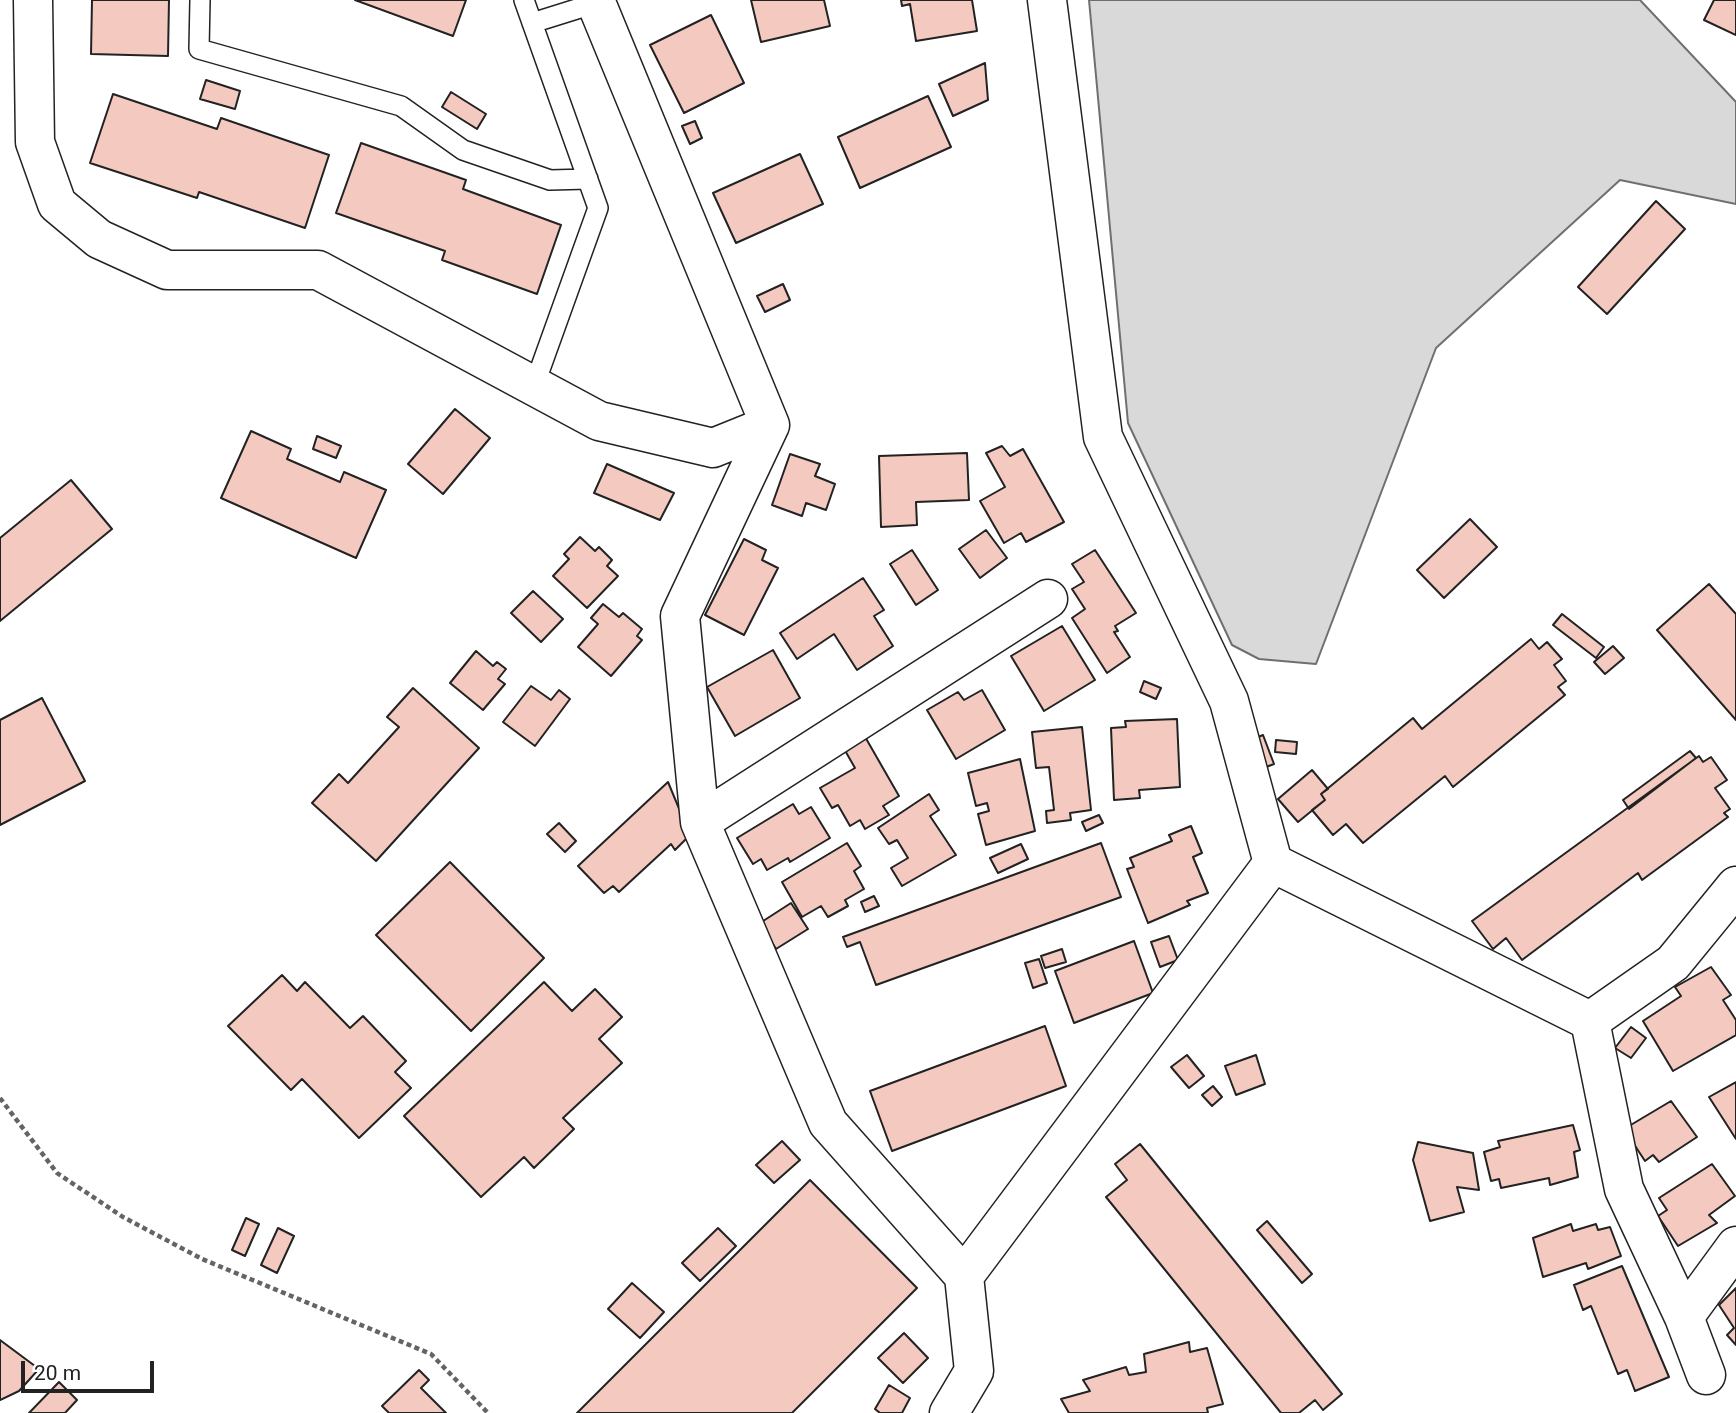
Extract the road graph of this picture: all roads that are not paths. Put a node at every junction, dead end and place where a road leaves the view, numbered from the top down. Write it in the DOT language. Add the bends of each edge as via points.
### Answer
graph roads {
  1 [pos="33,0"];
  2 [pos="200,0"];
  3 [pos="524,0"];
  4 [pos="1047,0"];
  5 [pos="601,1"];
  6 [pos="532,23"];
  7 [pos="587,179"];
  8 [pos="534,386"];
  9 [pos="769,425"];
  10 [pos="1048,599"];
  11 [pos="700,822"];
  12 [pos="1273,863"];
  13 [pos="1736,886"];
  14 [pos="1590,1021"];
  15 [pos="1736,1246"];
  16 [pos="964,1276"];
  17 [pos="1684,1317"];
  18 [pos="1706,1374"];
  19 [pos="949,1413"];
  1 -- 8 [label="street" via="35,142 57,204 99,239 167,270 318,270"];
  2 -- 7 [label="lane" via="199,49 401,106 463,150 551,180"];
  3 -- 6 [label="lane"];
  4 -- 12 [label="street" via="1103,436 1229,701"];
  5 -- 6 [label="lane"];
  5 -- 9 [label="street"];
  6 -- 7 [label="lane"];
  7 -- 8 [label="lane" via="598,208"];
  8 -- 9 [label="street" via="599,421 713,448"];
  9 -- 11 [label="street" via="680,616"];
  10 -- 11 [label="street"];
  11 -- 16 [label="street" via="828,1123"];
  12 -- 14 [label="street"];
  12 -- 16 [label="street"];
  13 -- 14 [label="street" via="1673,963"];
  14 -- 17 [label="street" via="1624,1189"];
  15 -- 17 [label="street"];
  16 -- 19 [label="street" via="974,1371"];
  17 -- 18 [label="street"];
}
